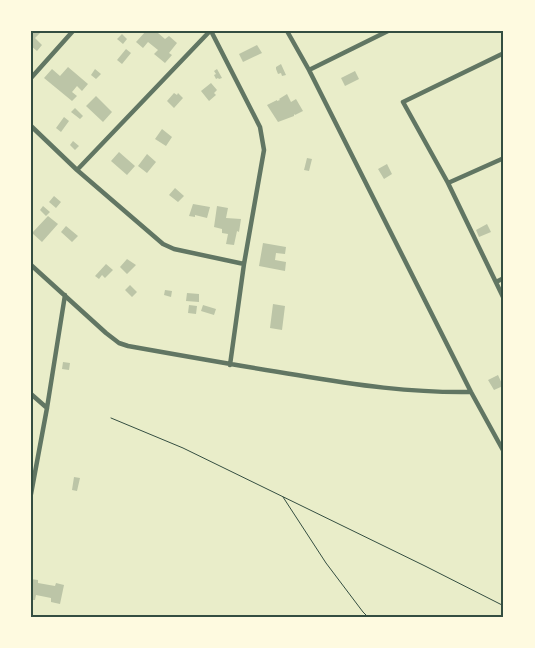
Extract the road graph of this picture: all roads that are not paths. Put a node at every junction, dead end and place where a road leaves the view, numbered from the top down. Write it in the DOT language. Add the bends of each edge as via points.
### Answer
graph roads {
  1 [pos="72,31"];
  2 [pos="211,31"];
  3 [pos="287,31"];
  4 [pos="388,31"];
  5 [pos="504,53"];
  6 [pos="309,70"];
  7 [pos="31,78"];
  8 [pos="31,126"];
  9 [pos="504,158"];
  10 [pos="77,170"];
  11 [pos="448,183"];
  12 [pos="244,264"];
  13 [pos="31,265"];
  14 [pos="504,278"];
  15 [pos="496,282"];
  16 [pos="65,294"];
  17 [pos="504,299"];
  18 [pos="230,365"];
  19 [pos="471,392"];
  20 [pos="31,394"];
  21 [pos="47,408"];
  22 [pos="504,452"];
  23 [pos="31,494"];
  1 -- 7 [label="street"];
  2 -- 10 [label="street"];
  2 -- 12 [label="street" via="260,127 264,142"];
  3 -- 6 [label="street"];
  4 -- 6 [label="street"];
  5 -- 11 [label="street" via="403,102"];
  6 -- 19 [label="street"];
  8 -- 10 [label="street"];
  9 -- 11 [label="street"];
  10 -- 12 [label="street" via="163,244"];
  11 -- 15 [label="street"];
  12 -- 18 [label="street"];
  13 -- 16 [label="street"];
  14 -- 15 [label="street"];
  15 -- 17 [label="street"];
  16 -- 18 [label="street" via="119,343"];
  16 -- 21 [label="street"];
  18 -- 19 [label="street" via="396,390"];
  19 -- 22 [label="street"];
  20 -- 21 [label="street"];
  21 -- 23 [label="street"];
}
